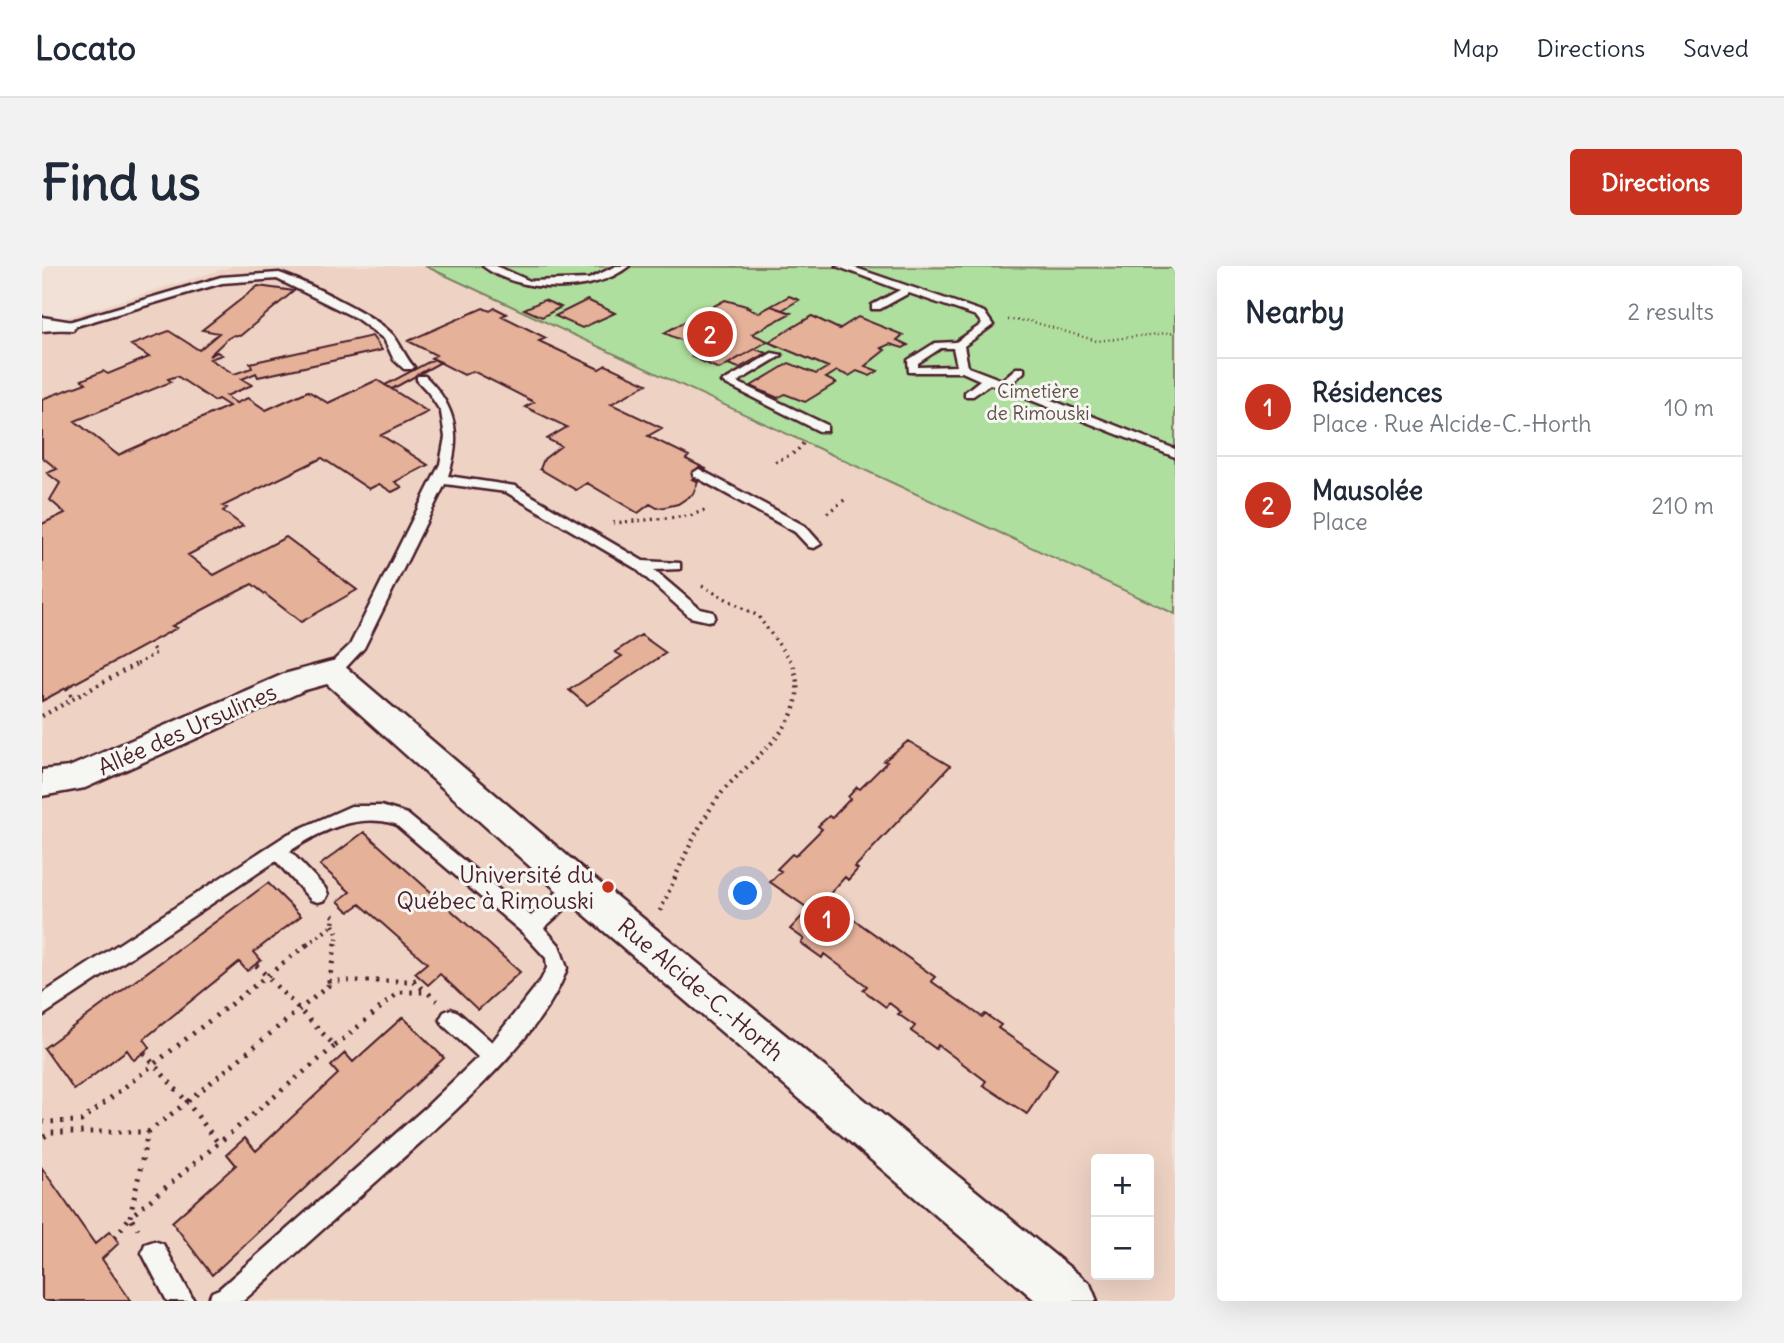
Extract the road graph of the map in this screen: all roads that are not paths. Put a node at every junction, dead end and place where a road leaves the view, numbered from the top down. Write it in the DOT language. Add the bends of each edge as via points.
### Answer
graph roads {
  1 [pos="488,266"];
  2 [pos="624,266"];
  3 [pos="841,266"];
  4 [pos="909,289"];
  5 [pos="876,307"];
  6 [pos="42,323"];
  7 [pos="66,326"];
  8 [pos="42,328"];
  9 [pos="958,345"];
  10 [pos="776,355"];
  11 [pos="408,367"];
  12 [pos="963,369"];
  13 [pos="913,370"];
  14 [pos="1020,370"];
  15 [pos="421,378"];
  16 [pos="902,379"];
  17 [pos="989,379"];
  18 [pos="1003,385"];
  19 [pos="969,394"];
  20 [pos="823,428"];
  21 [pos="1175,453"];
  22 [pos="699,473"];
  23 [pos="441,479"];
  24 [pos="814,544"];
  25 [pos="640,565"];
  26 [pos="668,566"];
  27 [pos="708,616"];
  28 [pos="332,672"];
  29 [pos="42,783"];
  30 [pos="278,850"];
  31 [pos="577,886"];
  32 [pos="318,894"];
  33 [pos="531,928"];
  34 [pos="42,1006"];
  35 [pos="450,1018"];
  36 [pos="494,1057"];
  37 [pos="154,1253"];
  38 [pos="181,1301"];
  39 [pos="220,1301"];
  40 [pos="1073,1301"];
  1 -- 2 [label="lane" via="529,284 591,282"];
  3 -- 4 [label="lane"];
  4 -- 5 [label="lane"];
  4 -- 9 [label="lane" via="979,314 988,325"];
  6 -- 7 [label="street"];
  7 -- 8 [label="lane"];
  7 -- 11 [label="lane" via="221,280 279,276 360,316 390,337"];
  9 -- 12 [label="lane"];
  9 -- 13 [label="lane" via="939,345 912,362"];
  10 -- 20 [label="lane" via="728,382"];
  12 -- 13 [label="lane"];
  12 -- 17 [label="lane"];
  13 -- 16 [label="lane"];
  14 -- 18 [label="lane"];
  15 -- 23 [label="lane" via="445,407 451,426 451,455"];
  17 -- 18 [label="lane"];
  17 -- 19 [label="lane"];
  18 -- 21 [label="lane"];
  22 -- 24 [label="lane" via="800,529"];
  23 -- 25 [label="lane" via="510,488"];
  23 -- 28 [label="lane" via="356,648"];
  25 -- 26 [label="lane"];
  25 -- 27 [label="lane" via="695,613"];
  28 -- 29 [label="street, Allée des Ursulines" via="295,682 73,779"];
  28 -- 31 [label="street, Rue Alcide-C.-Horth"];
  30 -- 32 [label="lane"];
  30 -- 33 [label="lane" via="351,813 381,813 401,819"];
  30 -- 34 [label="lane"];
  31 -- 33 [label="lane"];
  31 -- 40 [label="street, Rue Alcide-C.-Horth"];
  33 -- 36 [label="lane" via="552,950 558,967 552,982"];
  35 -- 36 [label="lane"];
  36 -- 39 [label="lane"];
  37 -- 38 [label="lane"];
}
